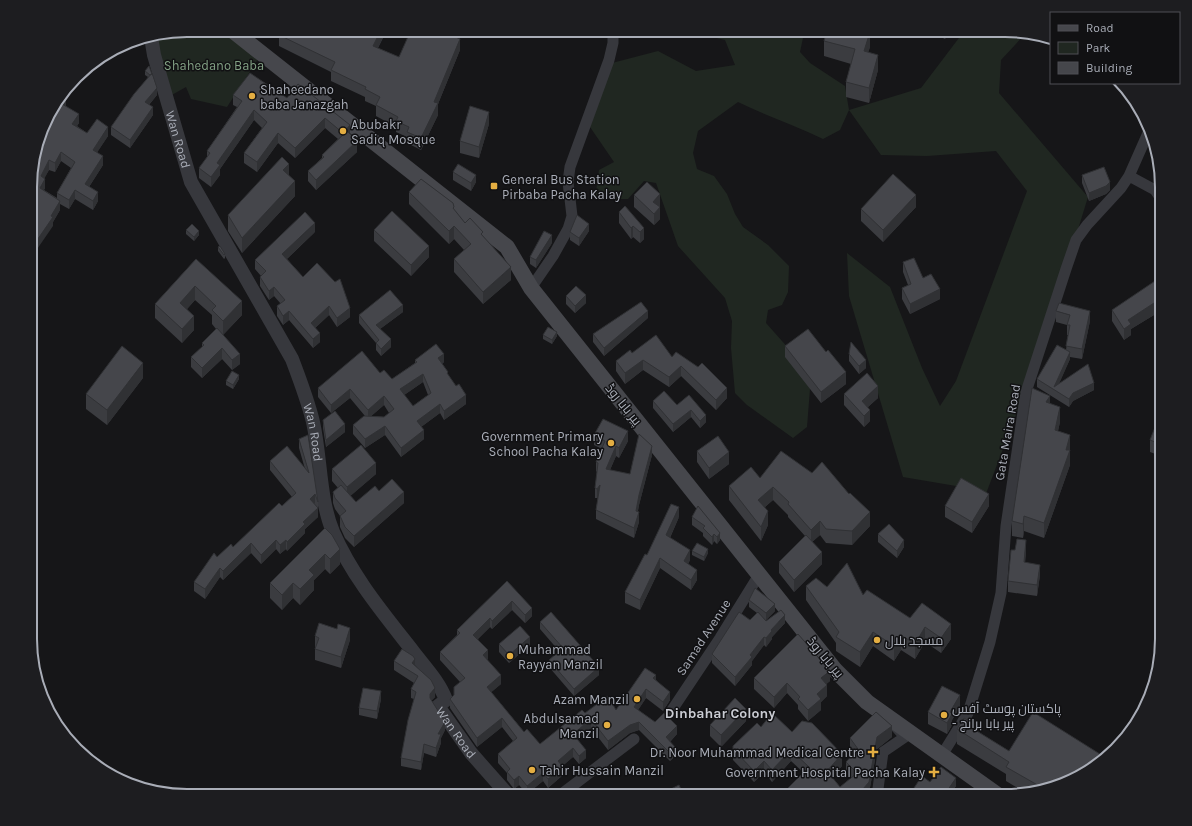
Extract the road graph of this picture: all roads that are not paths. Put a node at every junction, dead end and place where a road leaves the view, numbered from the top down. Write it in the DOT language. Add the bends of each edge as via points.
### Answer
graph roads {
  1 [pos="241,37"];
  2 [pos="613,37"];
  3 [pos="152,41"];
  4 [pos="1146,137"];
  5 [pos="1130,176"];
  6 [pos="1155,190"];
  7 [pos="531,288"];
  8 [pos="759,575"];
  9 [pos="670,713"];
  10 [pos="888,717"];
  11 [pos="634,739"];
  12 [pos="942,755"];
  13 [pos="502,789"];
  14 [pos="568,789"];
  15 [pos="877,789"];
  16 [pos="985,789"];
  1 -- 7 [label="main road, پیر بابا روڈ" via="508,247"];
  2 -- 7 [label="street" via="609,60 570,166 568,182 572,216 568,229"];
  3 -- 13 [label="street, Wan Road" via="191,182 292,359 302,385 313,423 326,509 333,531 349,564 438,683 446,700 438,706 471,753"];
  4 -- 5 [label="street, Gata Maira Road"];
  5 -- 6 [label="street"];
  5 -- 12 [label="street, Gata Maira Road" via="1076,240 1026,392 1019,425 1006,526 1000,600 972,704"];
  7 -- 8 [label="main road, پیر بابا روڈ"];
  8 -- 9 [label="street, Samad Avenue"];
  8 -- 10 [label="main road, پیر بابا روڈ" via="835,670 867,702"];
  10 -- 12 [label="main road, پیر بابا روڈ"];
  10 -- 15 [label="street" via="905,737 883,752"];
  11 -- 14 [label="street"];
  12 -- 16 [label="main road, پیر بابا روڈ"];
}
